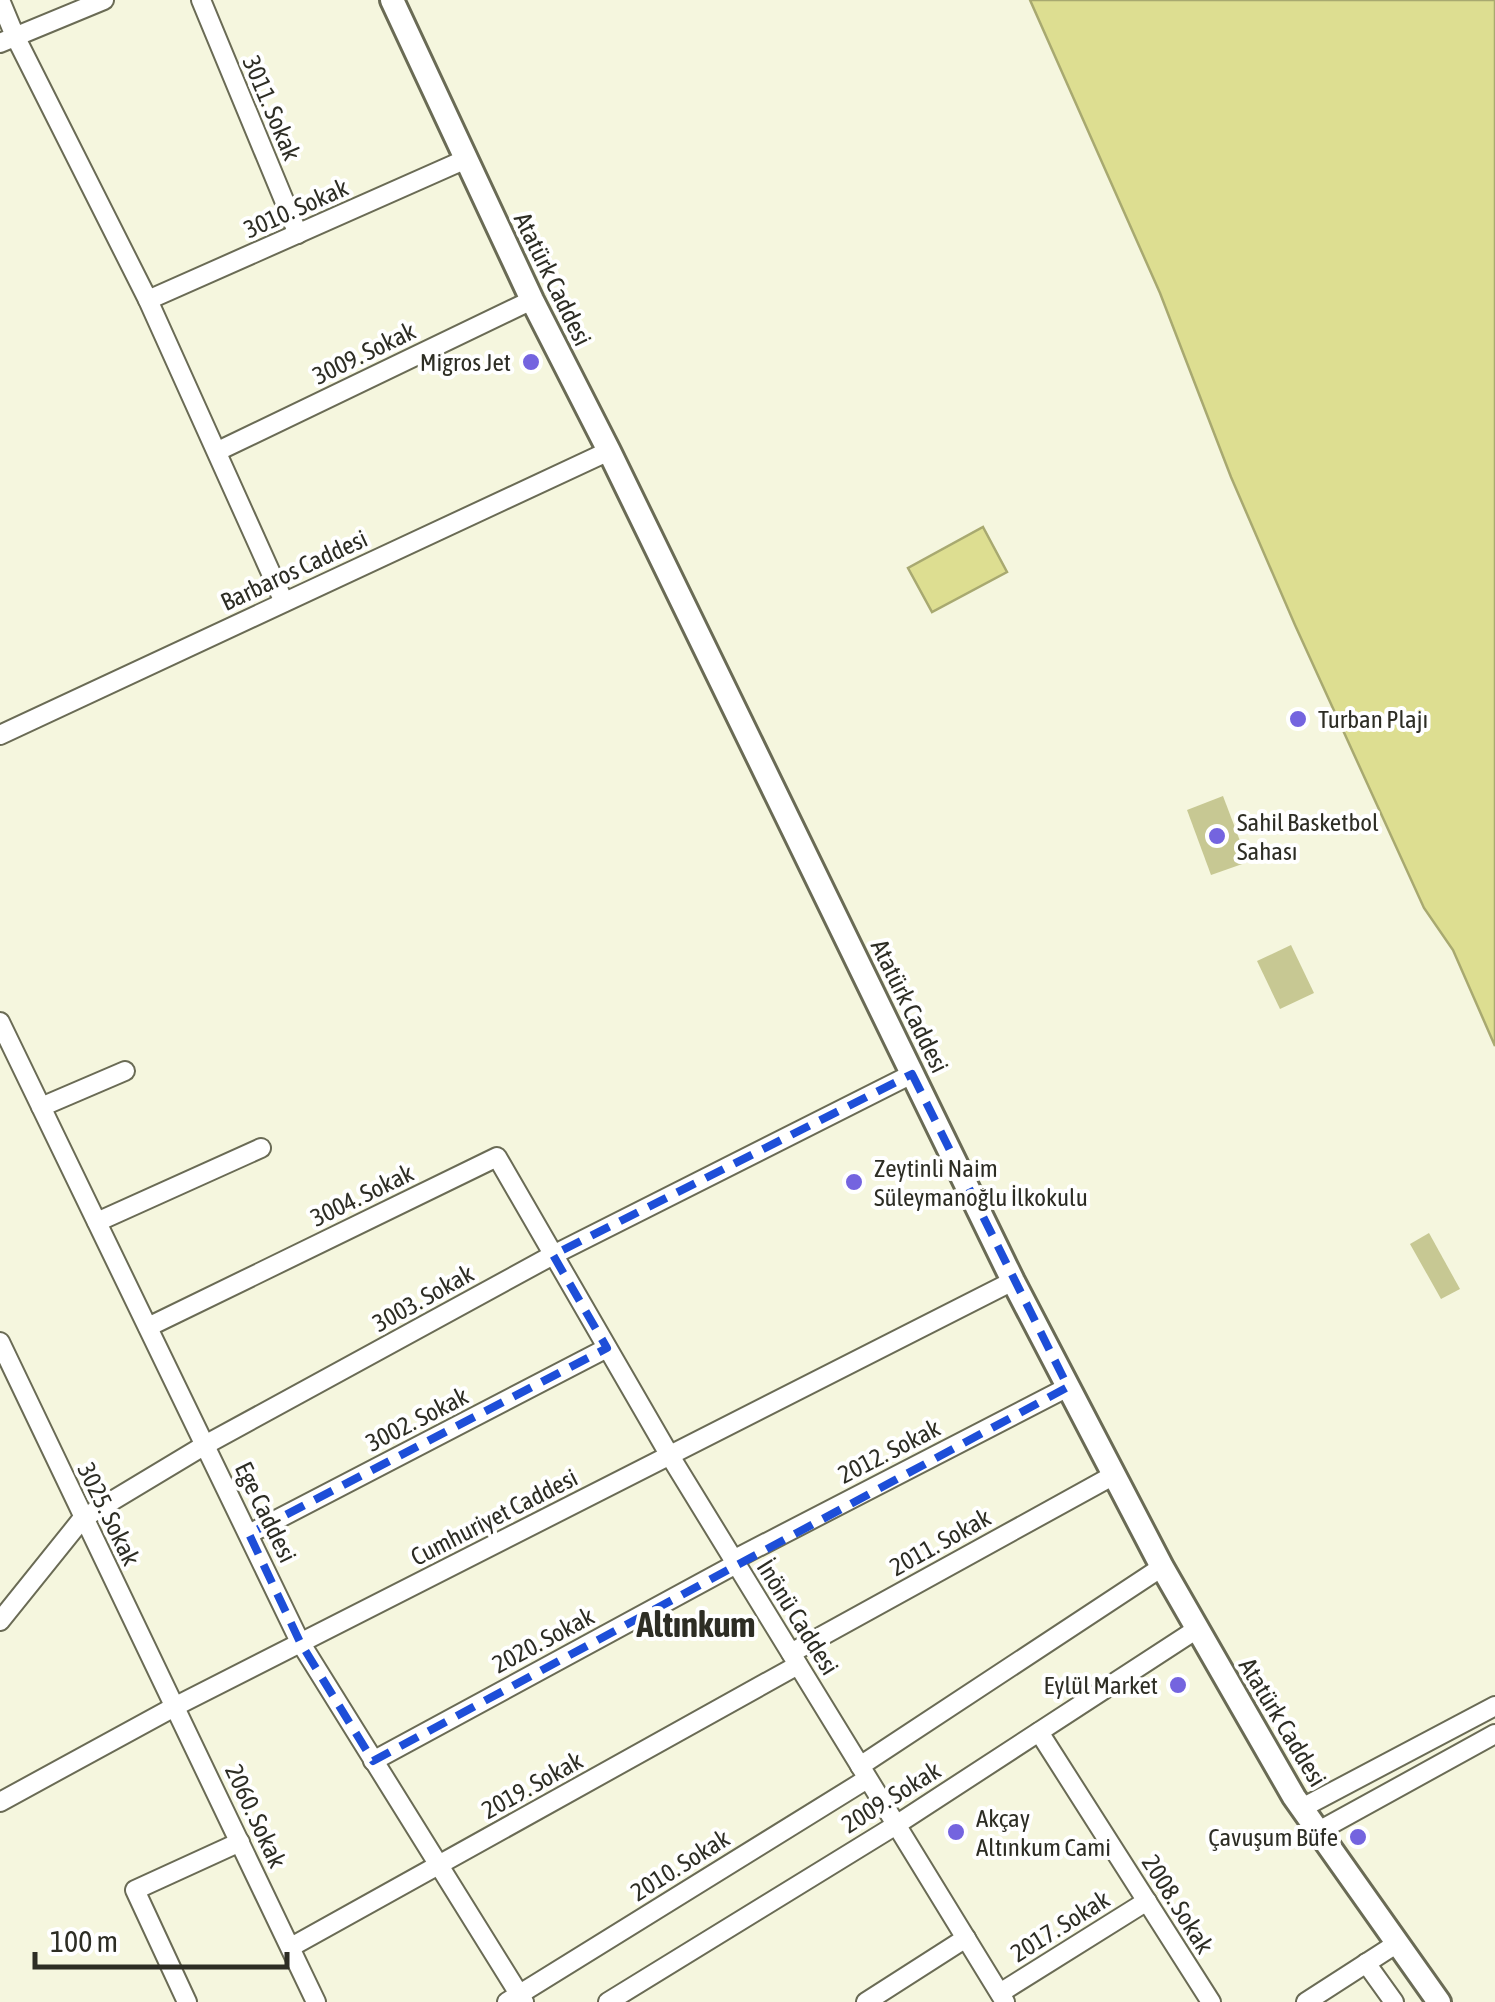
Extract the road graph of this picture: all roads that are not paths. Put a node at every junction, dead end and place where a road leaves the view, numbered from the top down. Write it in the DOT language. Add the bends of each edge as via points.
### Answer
graph roads {
  1 [pos="0,0"];
  2 [pos="104,0"];
  3 [pos="200,0"];
  4 [pos="392,0"];
  5 [pos="7,39"];
  6 [pos="464,160"];
  7 [pos="298,234"];
  8 [pos="148,300"];
  9 [pos="532,300"];
  10 [pos="608,450"];
  11 [pos="218,451"];
  12 [pos="284,602"];
  13 [pos="0,735"];
  14 [pos="0,1022"];
  15 [pos="125,1071"];
  16 [pos="912,1074"];
  17 [pos="41,1107"];
  18 [pos="261,1148"];
  19 [pos="96,1222"];
  20 [pos="553,1255"];
  21 [pos="1013,1281"];
  22 [pos="148,1327"];
  23 [pos="1,1346"];
  24 [pos="607,1348"];
  25 [pos="1068,1387"];
  26 [pos="205,1445"];
  27 [pos="670,1456"];
  28 [pos="1114,1475"];
  29 [pos="82,1519"];
  30 [pos="249,1534"];
  31 [pos="734,1562"];
  32 [pos="1162,1567"];
  33 [pos="0,1621"];
  34 [pos="1196,1629"];
  35 [pos="300,1642"];
  36 [pos="794,1659"];
  37 [pos="176,1706"];
  38 [pos="1495,1706"];
  39 [pos="1039,1732"];
  40 [pos="1495,1734"];
  41 [pos="373,1761"];
  42 [pos="863,1772"];
  43 [pos="0,1802"];
  44 [pos="1302,1808"];
  45 [pos="896,1825"];
  46 [pos="1317,1832"];
  47 [pos="240,1842"];
  48 [pos="440,1865"];
  49 [pos="1148,1902"];
  50 [pos="966,1938"];
  51 [pos="1396,1944"];
  52 [pos="291,1947"];
  53 [pos="1366,1963"];
  54 [pos="1002,1998"];
  55 [pos="516,1999"];
  56 [pos="187,2002"];
  57 [pos="316,2002"];
  58 [pos="608,2002"];
  59 [pos="866,2002"];
  60 [pos="1211,2002"];
  61 [pos="1306,2002"];
  62 [pos="1394,2002"];
  63 [pos="1440,2002"];
  1 -- 5 [label="street"];
  2 -- 5 [label="street"];
  3 -- 7 [label="street, 3011. Sokak"];
  4 -- 6 [label="main road, Atatürk Caddesi"];
  5 -- 8 [label="street"];
  6 -- 7 [label="street, 3010. Sokak"];
  6 -- 9 [label="main road, Atatürk Caddesi"];
  7 -- 8 [label="street, 3010. Sokak"];
  8 -- 11 [label="street"];
  9 -- 10 [label="main road, Atatürk Caddesi"];
  9 -- 11 [label="street, 3009. Sokak"];
  10 -- 12 [label="street, Barbaros Caddesi"];
  10 -- 16 [label="main road, Atatürk Caddesi"];
  11 -- 12 [label="street"];
  12 -- 13 [label="street, Barbaros Caddesi"];
  14 -- 17 [label="street, Ege Caddesi"];
  15 -- 17 [label="street"];
  16 -- 20 [label="street, 3003. Sokak"];
  16 -- 21 [label="main road, Atatürk Caddesi"];
  17 -- 19 [label="street, Ege Caddesi"];
  18 -- 19 [label="street"];
  19 -- 22 [label="street, Ege Caddesi"];
  20 -- 22 [label="street, 3004. Sokak" via="498,1157"];
  20 -- 24 [label="street, İnönü Caddesi"];
  20 -- 26 [label="street, 3003. Sokak"];
  21 -- 25 [label="main road, Atatürk Caddesi"];
  21 -- 27 [label="street, Cumhuriyet Caddesi"];
  22 -- 26 [label="street, Ege Caddesi"];
  23 -- 29 [label="street, 3025. Sokak"];
  24 -- 27 [label="street, İnönü Caddesi"];
  24 -- 30 [label="street, 3002. Sokak"];
  25 -- 28 [label="main road, Atatürk Caddesi"];
  25 -- 31 [label="street, 2012. Sokak"];
  26 -- 29 [label="street, 3003. Sokak"];
  26 -- 30 [label="street, Ege Caddesi"];
  27 -- 31 [label="street, İnönü Caddesi"];
  27 -- 35 [label="street, Cumhuriyet Caddesi"];
  28 -- 32 [label="main road, Atatürk Caddesi"];
  28 -- 36 [label="street, 2011. Sokak"];
  29 -- 33 [label="street, 3003. Sokak"];
  29 -- 37 [label="street, 3025. Sokak"];
  30 -- 35 [label="street, Ege Caddesi"];
  31 -- 36 [label="street, İnönü Caddesi"];
  31 -- 41 [label="street, 2020. Sokak"];
  32 -- 34 [label="main road, Atatürk Caddesi"];
  32 -- 42 [label="street, 2010. Sokak"];
  34 -- 39 [label="street, 2009. Sokak"];
  34 -- 44 [label="main road, Atatürk Caddesi"];
  35 -- 37 [label="street, Cumhuriyet Caddesi"];
  35 -- 41 [label="street, Ege Caddesi"];
  36 -- 42 [label="street, İnönü Caddesi"];
  36 -- 48 [label="street, 2019. Sokak"];
  37 -- 43 [label="street, Cumhuriyet Caddesi"];
  37 -- 47 [label="street, 2060. Sokak"];
  38 -- 44 [label="street"];
  39 -- 45 [label="street, 2009. Sokak"];
  39 -- 49 [label="street, 2008. Sokak"];
  40 -- 46 [label="street"];
  41 -- 48 [label="street, Ege Caddesi"];
  42 -- 45 [label="street, İnönü Caddesi"];
  42 -- 55 [label="street, 2010. Sokak"];
  44 -- 46 [label="main road, Atatürk Caddesi"];
  45 -- 50 [label="street, İnönü Caddesi"];
  45 -- 58 [label="street, 2009. Sokak"];
  46 -- 51 [label="main road, Atatürk Caddesi"];
  47 -- 52 [label="street, 2060. Sokak"];
  47 -- 56 [label="street" via="135,1890"];
  48 -- 52 [label="street, 2019. Sokak"];
  48 -- 55 [label="street, Ege Caddesi"];
  49 -- 54 [label="street, 2017. Sokak"];
  49 -- 60 [label="street, 2008. Sokak"];
  50 -- 54 [label="street, İnönü Caddesi"];
  50 -- 59 [label="street"];
  51 -- 53 [label="street"];
  51 -- 63 [label="main road, Atatürk Caddesi"];
  52 -- 57 [label="street, 2060. Sokak"];
  53 -- 61 [label="street"];
  53 -- 62 [label="street"];
}
